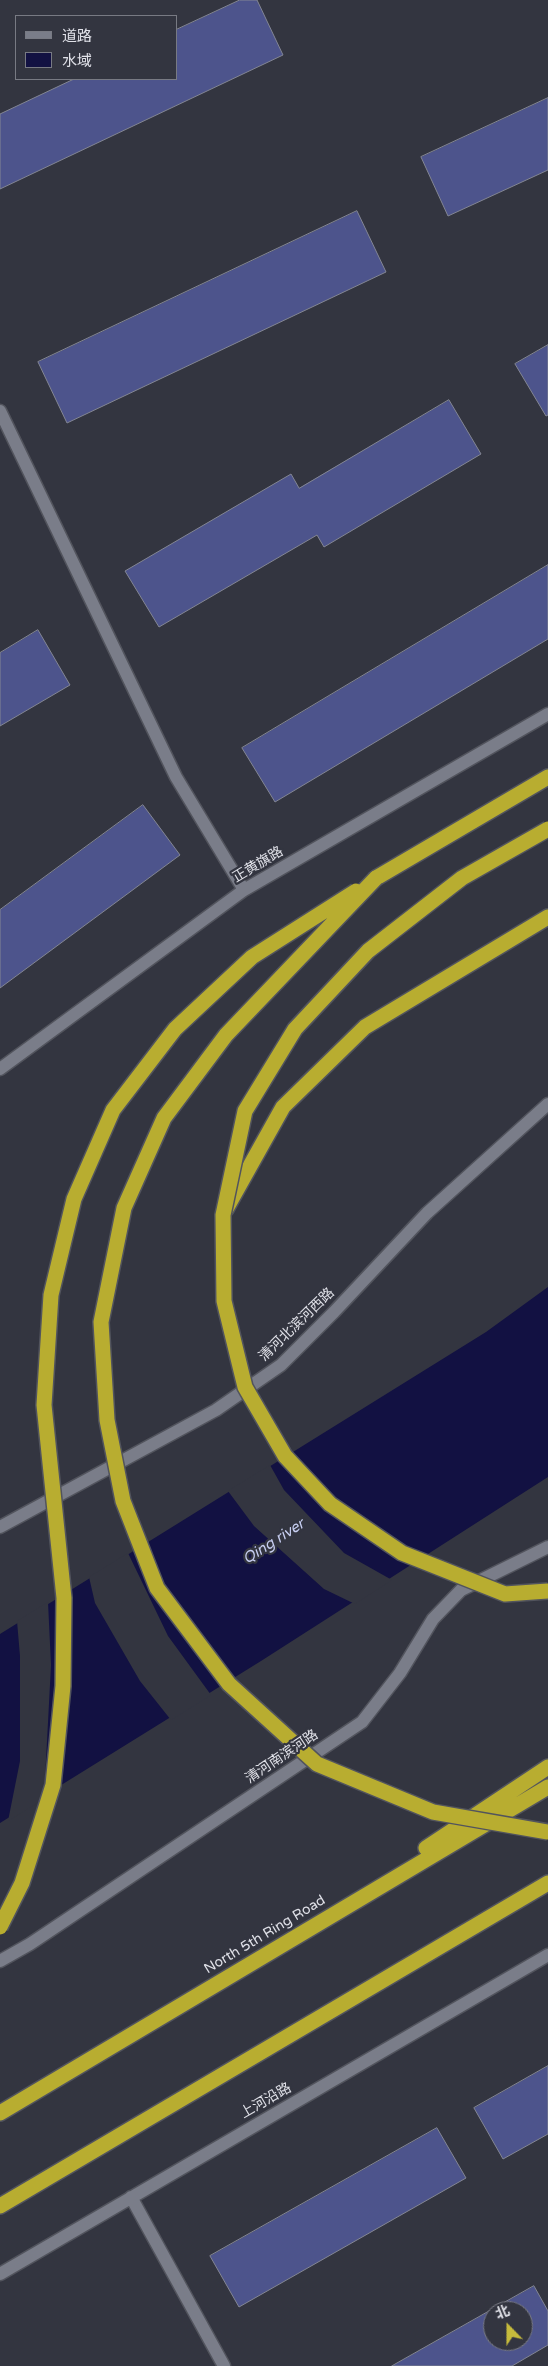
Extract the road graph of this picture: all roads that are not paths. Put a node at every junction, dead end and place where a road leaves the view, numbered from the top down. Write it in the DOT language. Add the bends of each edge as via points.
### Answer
graph roads {
  1 [pos="0,411"];
  2 [pos="548,714"];
  3 [pos="548,777"];
  4 [pos="548,829"];
  5 [pos="376,878"];
  6 [pos="244,890"];
  7 [pos="548,917"];
  8 [pos="0,1069"];
  9 [pos="548,1104"];
  10 [pos="223,1215"];
  11 [pos="0,1527"];
  12 [pos="548,1547"];
  13 [pos="548,1591"];
  14 [pos="548,1767"];
  15 [pos="548,1787"];
  16 [pos="548,1832"];
  17 [pos="548,1882"];
  18 [pos="0,1927"];
  19 [pos="276,1948"];
  20 [pos="548,1955"];
  21 [pos="0,1961"];
  22 [pos="0,2113"];
  23 [pos="131,2197"];
  24 [pos="0,2206"];
  25 [pos="0,2274"];
  26 [pos="224,2366"];
  1 -- 6 [label="street" via="176,777"];
  2 -- 6 [label="street, 正黄旗路"];
  3 -- 5 [label="highway"];
  4 -- 10 [label="highway, bridge" via="462,878 368,951 295,1029 245,1111"];
  5 -- 16 [label="highway, bridge" via="226,1035 164,1118 124,1208 101,1322 107,1420 123,1501 158,1588 229,1684 317,1764 433,1812"];
  5 -- 18 [label="highway, bridge" via="252,956 175,1029 113,1110 74,1199 51,1295 44,1405 64,1598 61,1706 53,1785 22,1883"];
  6 -- 8 [label="street, 正黄旗路"];
  7 -- 10 [label="highway, bridge" via="366,1027 283,1107"];
  9 -- 11 [label="street, 清河北滨河西路" via="428,1213 281,1364 216,1410"];
  10 -- 13 [label="highway, bridge" via="224,1302 245,1387 285,1456 330,1504 402,1553 505,1594"];
  12 -- 21 [label="street, 清河南滨河路" via="461,1590 432,1619 400,1673 362,1722"];
  14 -- 19 [label="highway"];
  15 -- 19 [label="highway, North 5th Ring Road"];
  17 -- 24 [label="highway"];
  19 -- 22 [label="highway, North 5th Ring Road"];
  20 -- 23 [label="street, 上河沿路"];
  23 -- 25 [label="street, 上河沿路"];
  23 -- 26 [label="street"];
}
